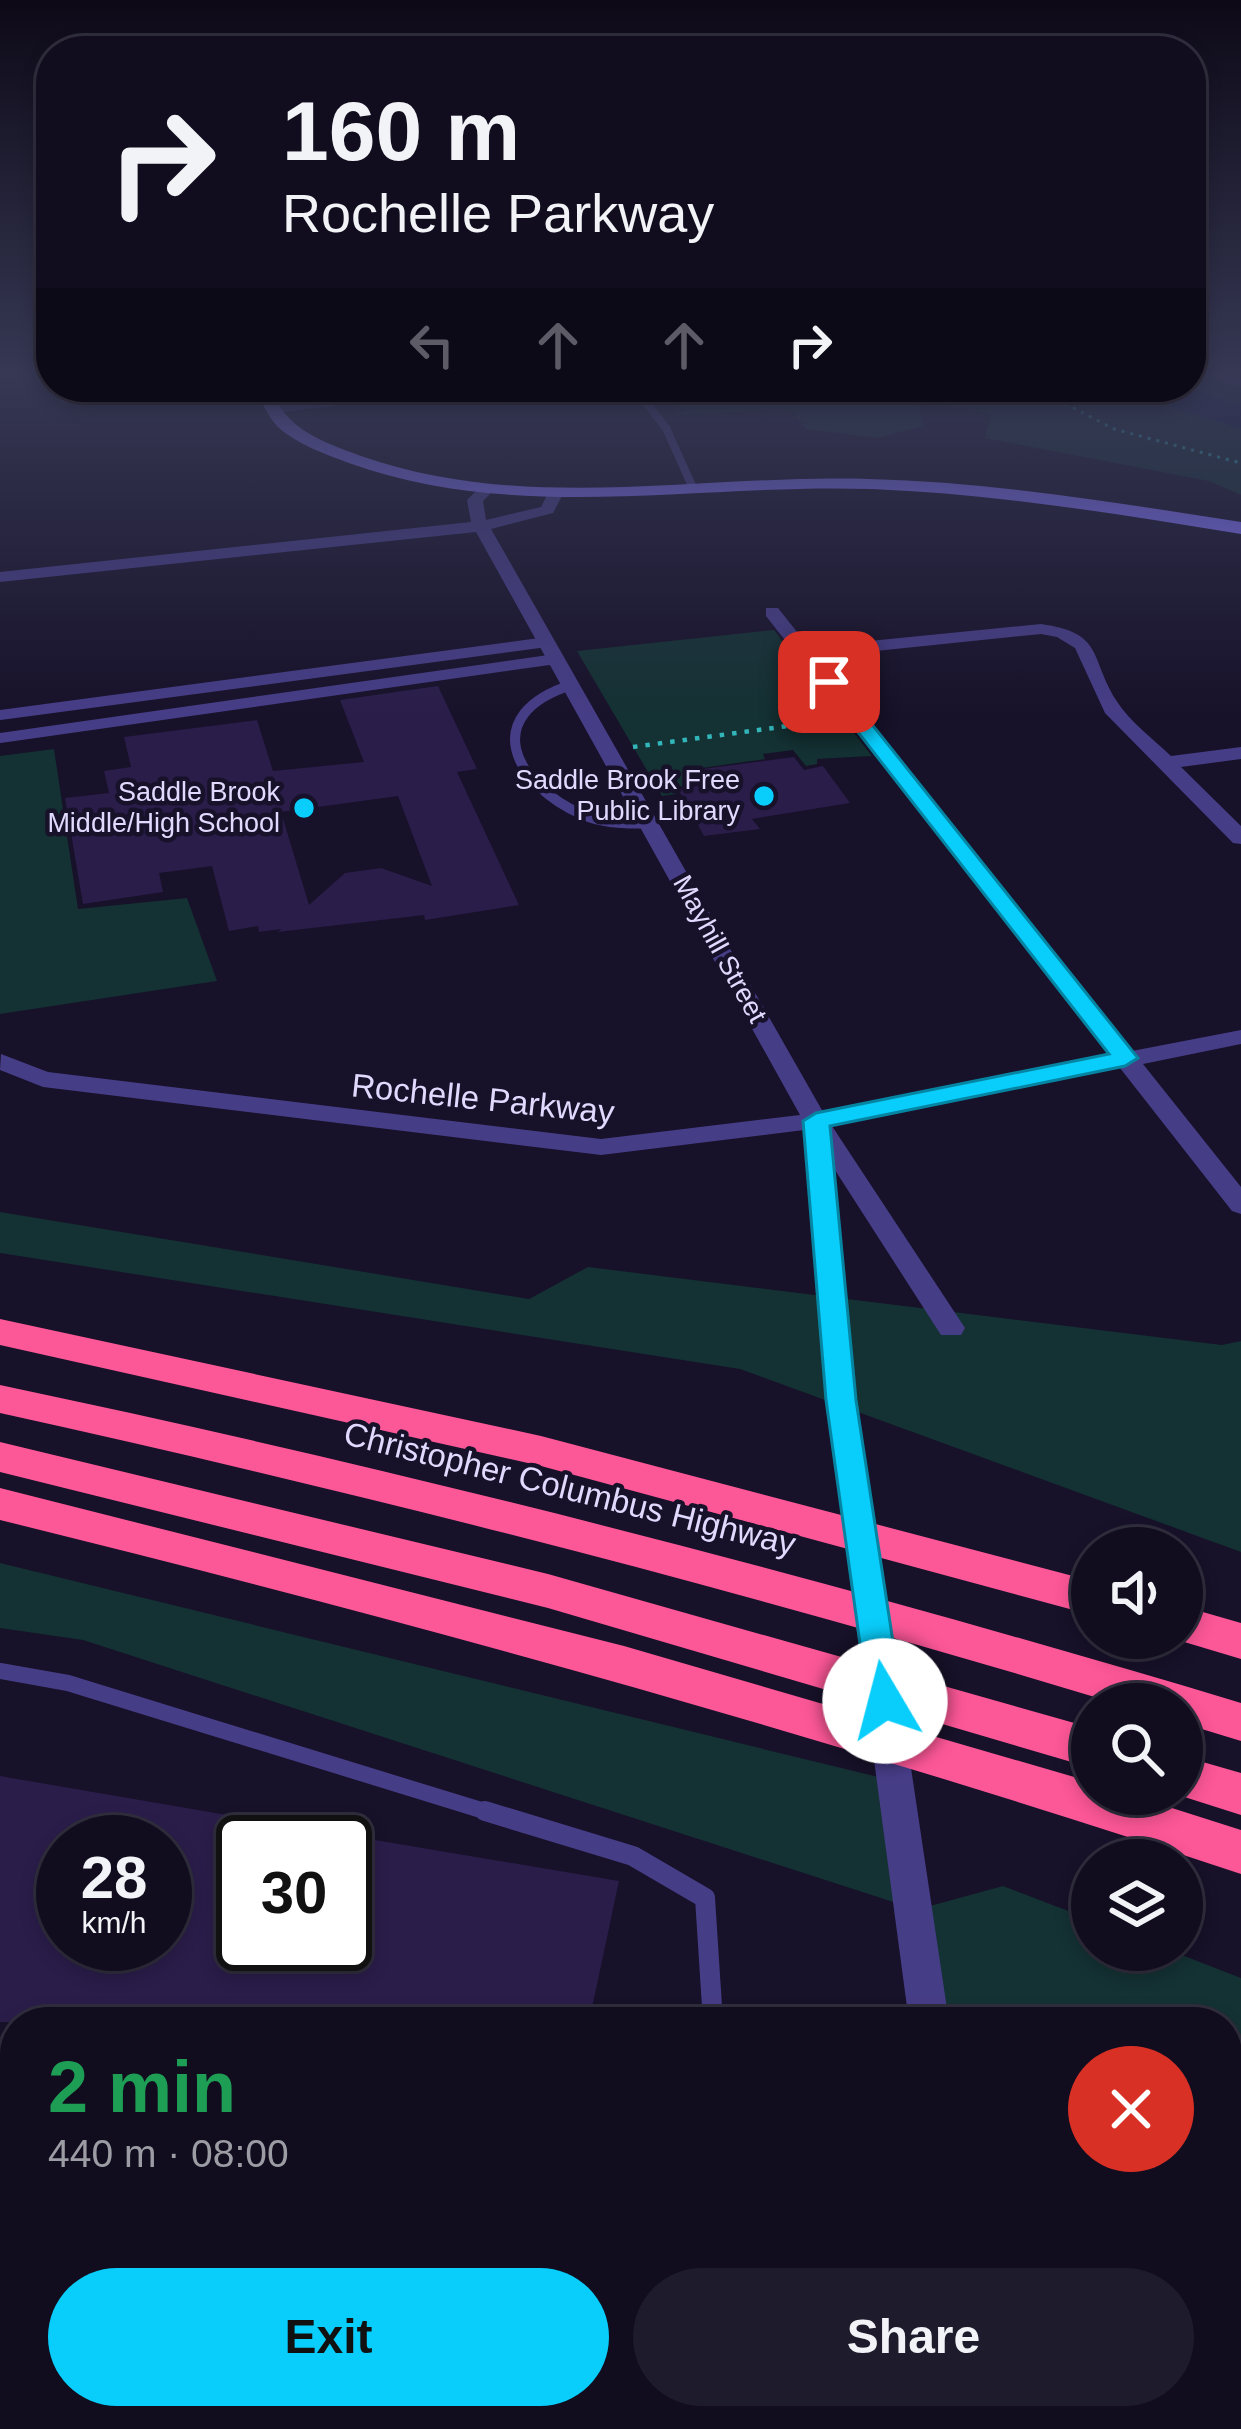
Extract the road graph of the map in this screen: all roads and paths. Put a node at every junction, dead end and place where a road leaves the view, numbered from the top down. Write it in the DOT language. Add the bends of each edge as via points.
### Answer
graph roads {
  1 [pos="488,489"];
  2 [pos="500,489"];
  3 [pos="631,489"];
  4 [pos="933,489"];
  5 [pos="556,491"];
  6 [pos="481,526"];
  7 [pos="1241,528"];
  8 [pos="0,577"];
  9 [pos="772,612"];
  10 [pos="552,650"];
  11 [pos="806,653"];
  12 [pos="571,686"];
  13 [pos="0,715"];
  14 [pos="843,718"];
  15 [pos="0,738"];
  16 [pos="633,747"];
  17 [pos="1241,753"];
  18 [pos="1166,763"];
  19 [pos="650,824"];
  20 [pos="1241,838"];
  21 [pos="1241,1037"];
  22 [pos="1125,1058"];
  23 [pos="2,1061"];
  24 [pos="816,1121"];
  25 [pos="1241,1204"];
  26 [pos="951,1328"];
  27 [pos="0,1331"];
  28 [pos="0,1399"];
  29 [pos="0,1457"];
  30 [pos="0,1504"];
  31 [pos="1071,1592"];
  32 [pos="1203,1630"];
  33 [pos="1241,1642"];
  34 [pos="0,1671"];
  35 [pos="1111,1683"];
  36 [pos="1203,1711"];
  37 [pos="1241,1722"];
  38 [pos="1071,1742"];
  39 [pos="1203,1783"];
  40 [pos="1241,1795"];
  41 [pos="1233,1850"];
  42 [pos="712,2007"];
  43 [pos="927,2007"];
  1 -- 6 [label="street" via="475,500"];
  2 -- 5 [label="street"];
  3 -- 5 [label="street"];
  4 -- 7 [label="street"];
  5 -- 6 [label="street" via="547,510"];
  6 -- 8 [label="street"];
  6 -- 10 [label="street, Mayhill Street"];
  9 -- 11 [label="street"];
  10 -- 12 [label="street, Mayhill Street"];
  10 -- 13 [label="lane"];
  10 -- 15 [label="lane"];
  11 -- 18 [label="street" via="1041,628 1067,632 1086,643 1112,709"];
  11 -- 22 [label="street"];
  12 -- 19 [label="street, Mayhill Street"];
  12 -- 19 [label="lane" via="525,707 515,746 522,766 538,788 574,811"];
  14 -- 16 [label="path"];
  17 -- 18 [label="street"];
  18 -- 20 [label="street"];
  19 -- 24 [label="street, Mayhill Street"];
  21 -- 22 [label="street, Rochelle Parkway"];
  22 -- 24 [label="street, Rochelle Parkway"];
  22 -- 25 [label="street"];
  23 -- 24 [label="street, Rochelle Parkway" via="43,1079 589,1147"];
  24 -- 26 [label="street, Mayhill Street"];
  24 -- 43 [label="street, Mayhill Street" via="841,1400"];
  27 -- 31 [label="highway, Christopher Columbus Highway" via="582,1461"];
  28 -- 35 [label="highway, Christopher Columbus Highway" via="540,1524"];
  29 -- 38 [label="highway" via="506,1580"];
  30 -- 41 [label="highway" via="474,1623"];
  32 -- 33 [label="highway"];
  34 -- 42 [label="lane" via="90,1689 633,1856 706,1898"];
  36 -- 37 [label="highway, Christopher Columbus Highway"];
  39 -- 40 [label="highway"];
}
